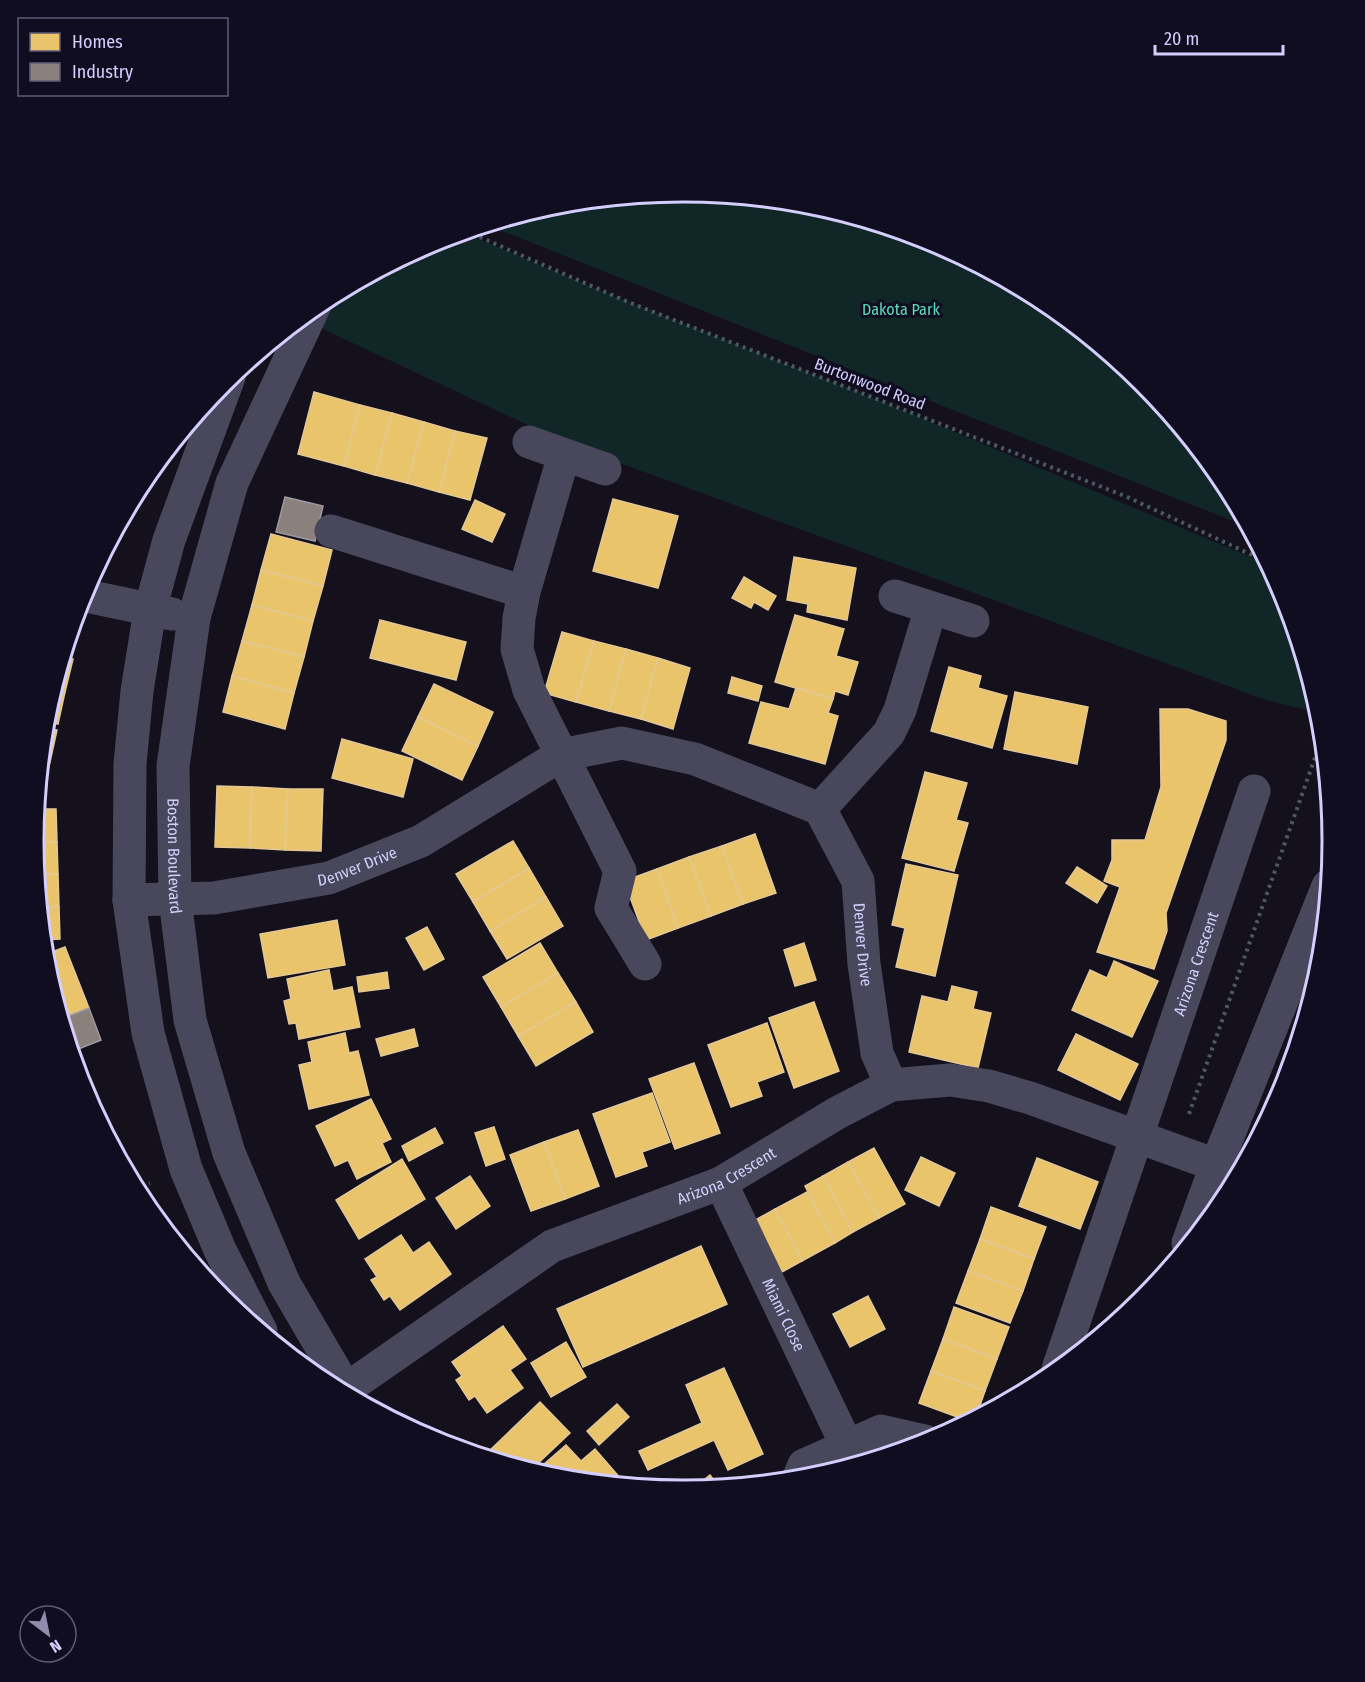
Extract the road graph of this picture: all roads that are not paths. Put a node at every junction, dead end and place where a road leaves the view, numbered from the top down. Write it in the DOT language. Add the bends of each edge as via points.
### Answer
graph roads {
  1 [pos="306,325"];
  2 [pos="220,400"];
  3 [pos="529,442"];
  4 [pos="564,455"];
  5 [pos="605,469"];
  6 [pos="331,531"];
  7 [pos="524,592"];
  8 [pos="895,596"];
  9 [pos="92,597"];
  10 [pos="931,608"];
  11 [pos="150,610"];
  12 [pos="194,618"];
  13 [pos="973,621"];
  14 [pos="561,755"];
  15 [pos="1254,791"];
  16 [pos="820,809"];
  17 [pos="175,899"];
  18 [pos="129,900"];
  19 [pos="1317,918"];
  20 [pos="645,964"];
  21 [pos="891,1085"];
  22 [pos="1137,1138"];
  23 [pos="1227,1170"];
  24 [pos="721,1183"];
  25 [pos="1211,1200"];
  26 [pos="251,1312"];
  27 [pos="1064,1353"];
  28 [pos="338,1379"];
  29 [pos="353,1388"];
  30 [pos="910,1438"];
  31 [pos="847,1446"];
  32 [pos="809,1468"];
  1 -- 12 [label="street, Boston Boulevard" via="232,483"];
  2 -- 11 [label="street" via="169,540"];
  3 -- 4 [label="street"];
  4 -- 5 [label="street"];
  4 -- 7 [label="street"];
  6 -- 7 [label="street"];
  7 -- 14 [label="street" via="517,649 529,690"];
  8 -- 10 [label="street"];
  9 -- 11 [label="street"];
  10 -- 13 [label="street"];
  10 -- 16 [label="street" via="900,710 889,733"];
  11 -- 12 [label="street"];
  11 -- 18 [label="street" via="130,764"];
  12 -- 17 [label="street, Boston Boulevard" via="173,766"];
  14 -- 16 [label="street, Denver Drive" via="622,743 695,759"];
  14 -- 17 [label="street, Denver Drive" via="420,841 349,871 214,898"];
  14 -- 20 [label="street" via="620,871 611,908"];
  15 -- 22 [label="street, Arizona Crescent"];
  16 -- 21 [label="street, Denver Drive" via="858,881 864,964 877,1053"];
  17 -- 18 [label="street, Denver Drive"];
  17 -- 28 [label="street, Boston Boulevard" via="190,1020 229,1153 284,1283"];
  18 -- 26 [label="street" via="148,1033 186,1169"];
  19 -- 23 [label="street"];
  21 -- 22 [label="street, Arizona Crescent" via="950,1080 989,1086"];
  21 -- 24 [label="street, Arizona Crescent"];
  22 -- 23 [label="street, Arizona Crescent"];
  22 -- 27 [label="street, Arizona Crescent"];
  23 -- 25 [label="street"];
  24 -- 29 [label="street, Arizona Crescent" via="552,1246"];
  24 -- 31 [label="street, Miami Close"];
  30 -- 31 [label="street" via="881,1431"];
  31 -- 32 [label="street"];
}
